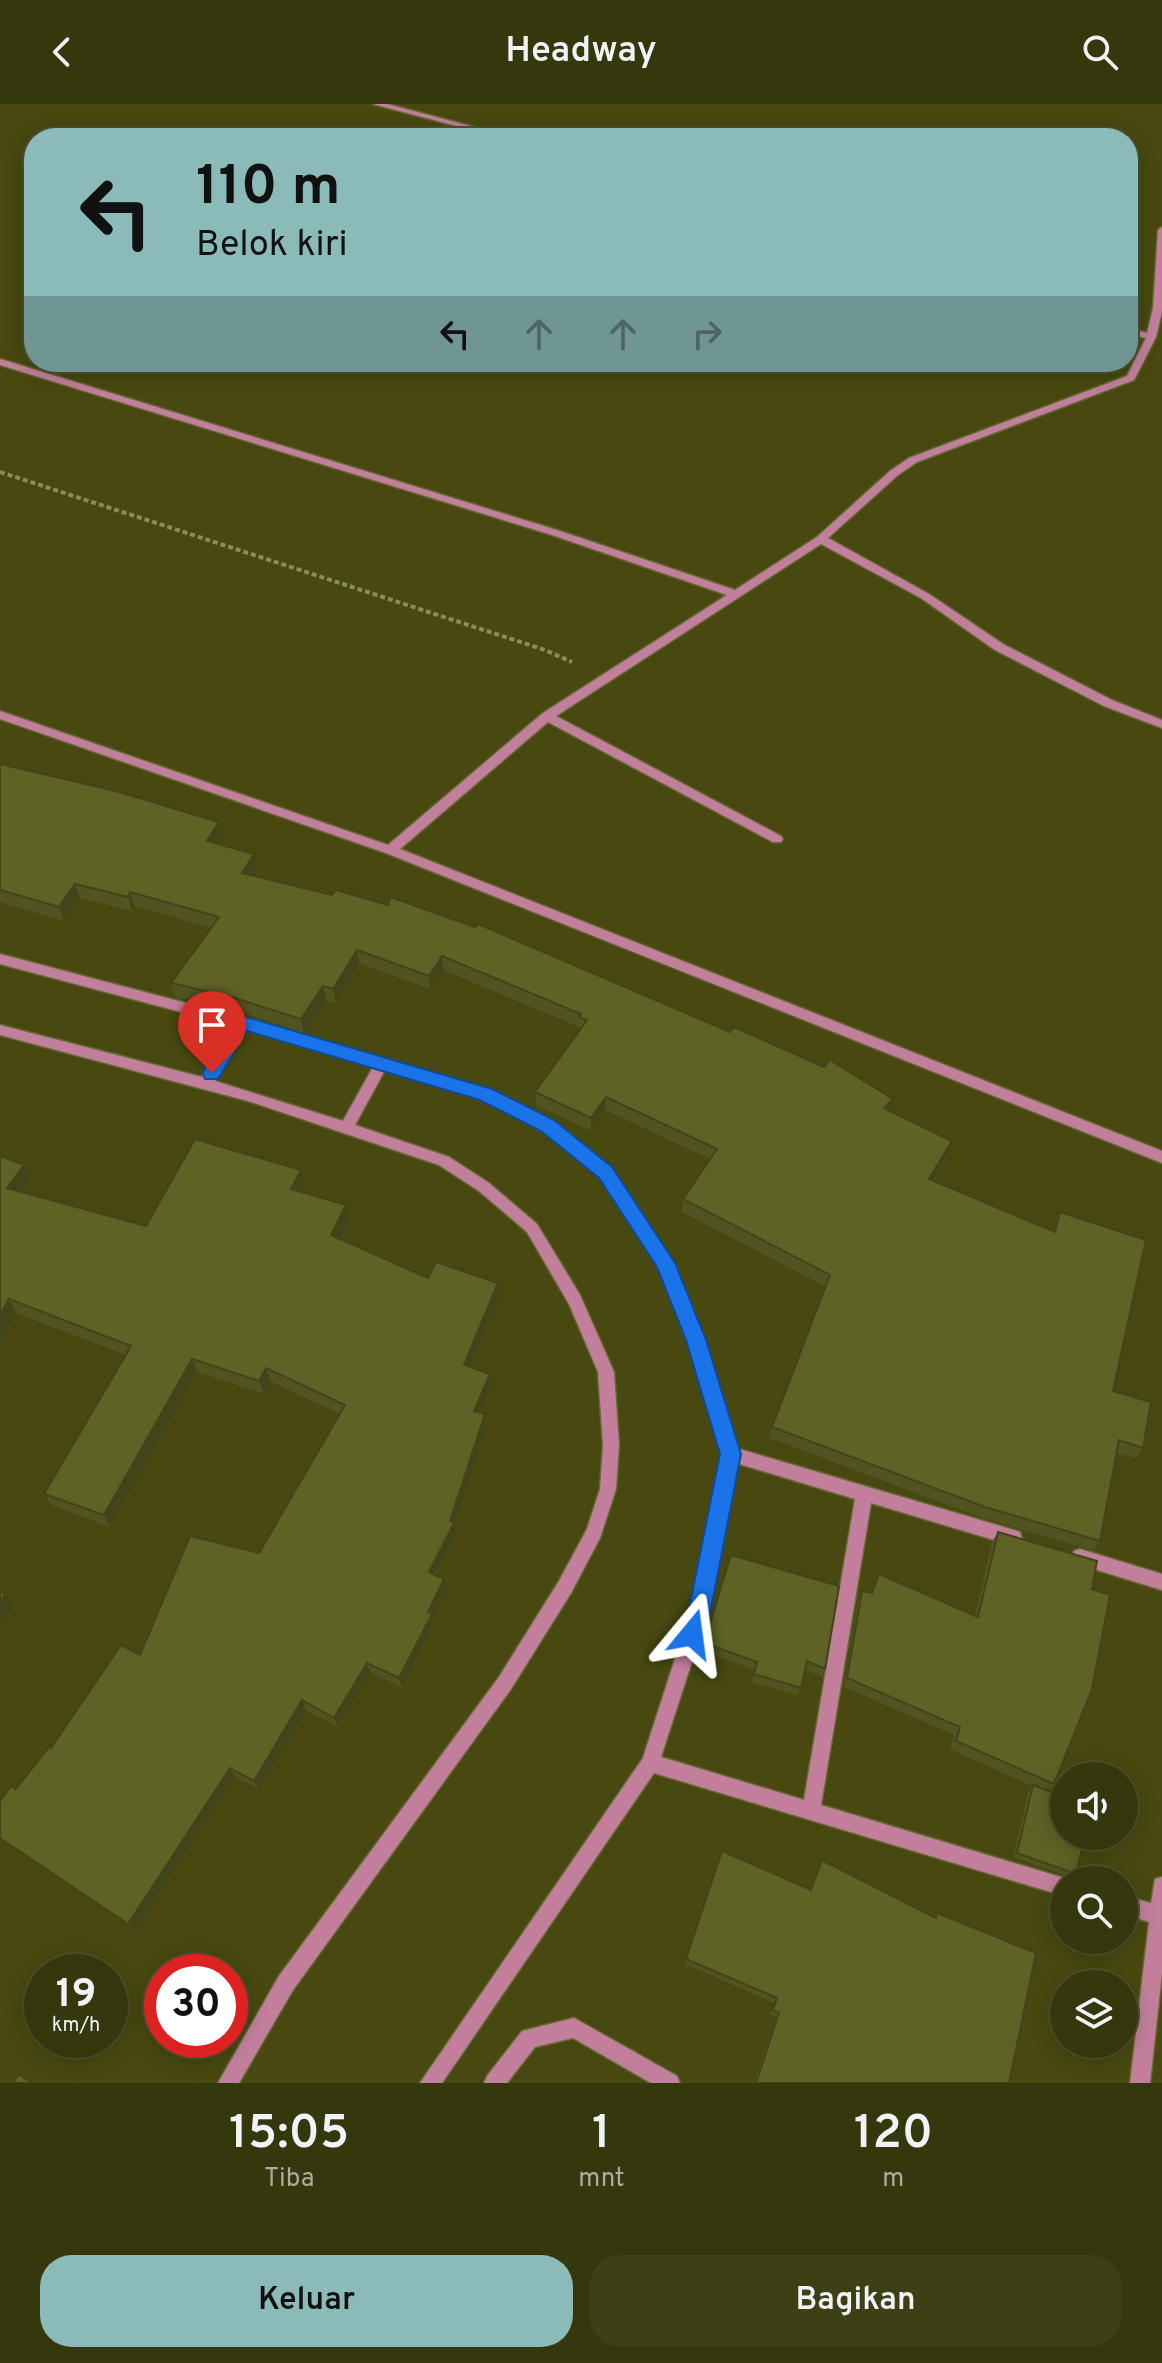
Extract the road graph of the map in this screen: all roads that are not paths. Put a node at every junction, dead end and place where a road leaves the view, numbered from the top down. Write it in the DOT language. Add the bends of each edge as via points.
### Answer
graph roads {
  1 [pos="377,104"];
  2 [pos="472,128"];
  3 [pos="1162,230"];
  4 [pos="1138,334"];
  5 [pos="1151,337"];
  6 [pos="0,362"];
  7 [pos="1138,364"];
  8 [pos="24,369"];
  9 [pos="33,372"];
  10 [pos="1134,372"];
  11 [pos="821,539"];
  12 [pos="737,594"];
  13 [pos="0,715"];
  14 [pos="547,716"];
  15 [pos="1162,724"];
  16 [pos="777,839"];
  17 [pos="390,850"];
  18 [pos="0,959"];
  19 [pos="240,1029"];
  20 [pos="0,1030"];
  21 [pos="381,1064"];
  22 [pos="209,1078"];
  23 [pos="346,1128"];
  24 [pos="1162,1157"];
  25 [pos="730,1454"];
  26 [pos="864,1494"];
  27 [pos="1028,1542"];
  28 [pos="1058,1551"];
  29 [pos="1162,1582"];
  30 [pos="650,1763"];
  31 [pos="811,1811"];
  32 [pos="1050,1883"];
  33 [pos="1162,1886"];
  34 [pos="1138,1909"];
  35 [pos="1158,1915"];
  36 [pos="228,2083"];
  37 [pos="430,2083"];
  38 [pos="494,2083"];
  39 [pos="670,2083"];
  40 [pos="1140,2083"];
  1 -- 2 [label="street"];
  3 -- 5 [label="street"];
  4 -- 5 [label="street"];
  5 -- 7 [label="street"];
  6 -- 8 [label="street"];
  9 -- 12 [label="street"];
  10 -- 11 [label="street" via="1131,378 913,460"];
  11 -- 12 [label="street"];
  11 -- 15 [label="street" via="925,596 999,647 1108,703"];
  12 -- 14 [label="street"];
  13 -- 17 [label="street"];
  14 -- 16 [label="street"];
  14 -- 17 [label="street"];
  17 -- 24 [label="street"];
  18 -- 19 [label="street"];
  19 -- 21 [label="street"];
  19 -- 22 [label="street"];
  20 -- 22 [label="street"];
  21 -- 23 [label="street"];
  21 -- 25 [label="street" via="485,1094 547,1125 605,1172 665,1263 696,1340"];
  22 -- 23 [label="street"];
  23 -- 36 [label="street" via="444,1161 532,1228 575,1300 606,1372 608,1489 594,1532 565,1587 505,1683 286,1983"];
  25 -- 26 [label="street"];
  25 -- 30 [label="street" via="700,1609"];
  26 -- 27 [label="street"];
  26 -- 31 [label="street"];
  28 -- 29 [label="street"];
  30 -- 31 [label="street"];
  30 -- 37 [label="street"];
  31 -- 32 [label="street"];
  33 -- 35 [label="street"];
  34 -- 35 [label="street"];
  35 -- 40 [label="street"];
  38 -- 39 [label="street" via="529,2038 574,2028"];
}
